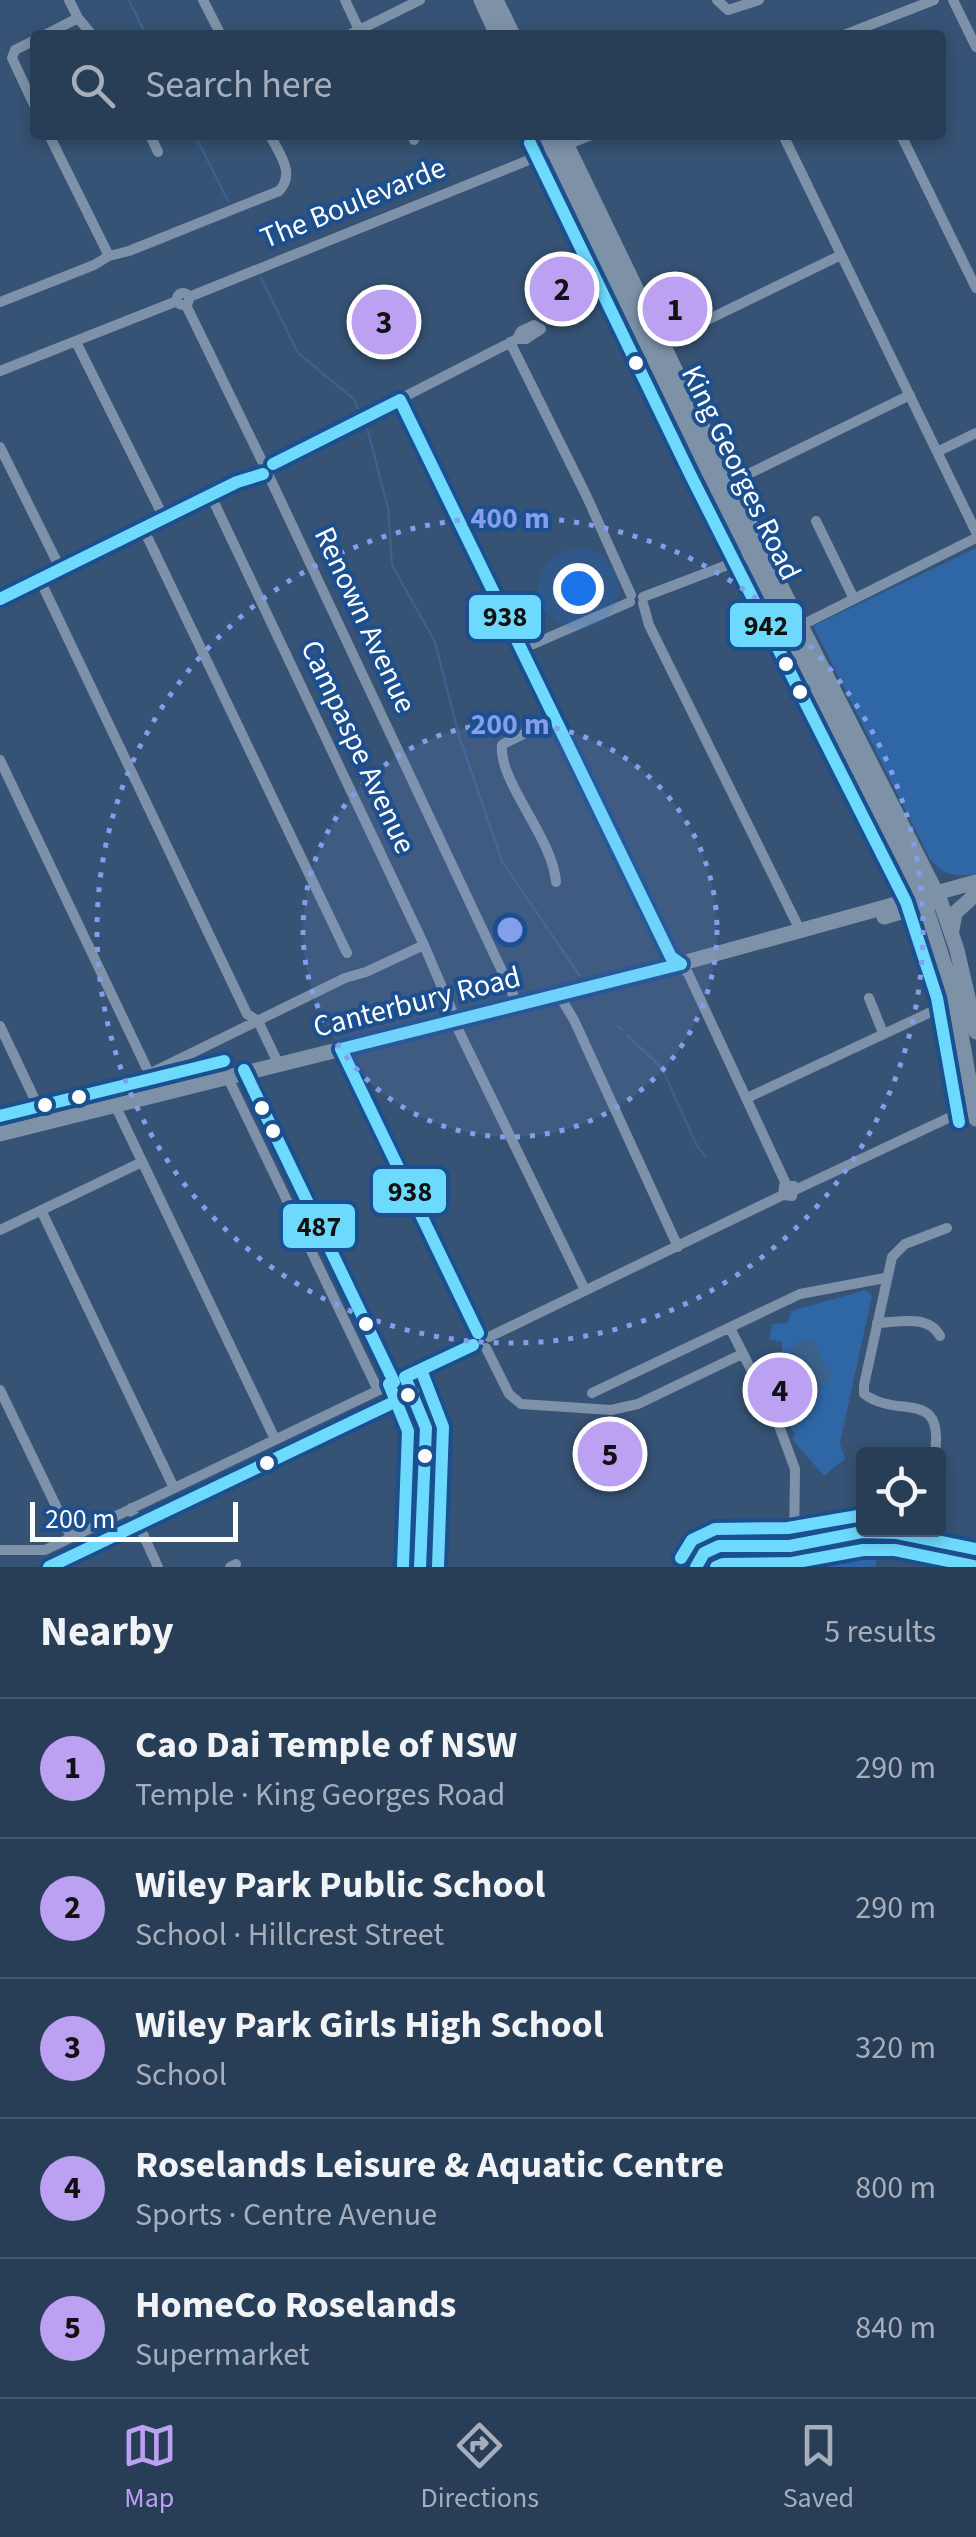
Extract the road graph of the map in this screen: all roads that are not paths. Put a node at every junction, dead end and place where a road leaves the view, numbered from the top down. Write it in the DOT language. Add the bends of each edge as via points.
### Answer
graph roads {
  1 [pos="70,0"];
  2 [pos="203,0"];
  3 [pos="345,0"];
  4 [pos="420,0"];
  5 [pos="480,0"];
  6 [pos="496,0"];
  7 [pos="717,0"];
  8 [pos="759,0"];
  9 [pos="934,0"];
  10 [pos="952,0"];
  11 [pos="78,18"];
  12 [pos="55,30"];
  13 [pos="88,30"];
  14 [pos="218,30"];
  15 [pos="356,30"];
  16 [pos="363,30"];
  17 [pos="495,30"];
  18 [pos="511,30"];
  19 [pos="859,30"];
  20 [pos="30,42"];
  21 [pos="976,47"];
  22 [pos="30,96"];
  23 [pos="51,140"];
  24 [pos="152,140"];
  25 [pos="272,140"];
  26 [pos="785,140"];
  27 [pos="903,140"];
  28 [pos="555,141"];
  29 [pos="158,152"];
  30 [pos="841,255"];
  31 [pos="109,256"];
  32 [pos="976,288"];
  33 [pos="184,301"];
  34 [pos="0,302"];
  35 [pos="697,325"];
  36 [pos="76,342"];
  37 [pos="0,370"];
  38 [pos="910,396"];
  39 [pos="400,400"];
  40 [pos="976,434"];
  41 [pos="0,448"];
  42 [pos="937,452"];
  43 [pos="265,468"];
  44 [pos="724,486"];
  45 [pos="211,496"];
  46 [pos="164,518"];
  47 [pos="816,520"];
  48 [pos="143,528"];
  49 [pos="976,535"];
  50 [pos="751,556"];
  51 [pos="61,570"];
  52 [pos="40,580"];
  53 [pos="0,599"];
  54 [pos="854,599"];
  55 [pos="632,602"];
  56 [pos="800,626"];
  57 [pos="522,649"];
  58 [pos="555,719"];
  59 [pos="0,760"];
  60 [pos="910,856"];
  61 [pos="556,882"];
  62 [pos="974,888"];
  63 [pos="931,898"];
  64 [pos="892,914"];
  65 [pos="847,920"];
  66 [pos="801,932"];
  67 [pos="952,934"];
  68 [pos="424,944"];
  69 [pos="347,953"];
  70 [pos="680,964"];
  71 [pos="946,970"];
  72 [pos="564,994"];
  73 [pos="869,998"];
  74 [pos="518,1005"];
  75 [pos="932,1011"];
  76 [pos="258,1021"];
  77 [pos="455,1021"];
  78 [pos="0,1026"];
  79 [pos="976,1032"];
  80 [pos="884,1033"];
  81 [pos="341,1049"];
  82 [pos="279,1064"];
  83 [pos="150,1073"];
  84 [pos="228,1078"];
  85 [pos="747,1098"];
  86 [pos="112,1100"];
  87 [pos="975,1113"];
  88 [pos="46,1123"];
  89 [pos="0,1134"];
  90 [pos="142,1162"];
  91 [pos="788,1190"];
  92 [pos="41,1210"];
  93 [pos="947,1228"];
  94 [pos="0,1230"];
  95 [pos="678,1247"];
  96 [pos="884,1278"];
  97 [pos="585,1290"];
  98 [pos="877,1323"];
  99 [pos="730,1328"];
  100 [pos="940,1336"];
  101 [pos="482,1341"];
  102 [pos="742,1354"];
  103 [pos="406,1377"];
  104 [pos="0,1390"];
  105 [pos="378,1390"];
  106 [pos="592,1394"];
  107 [pos="276,1439"];
  108 [pos="936,1447"];
  109 [pos="174,1488"];
  110 [pos="131,1508"];
  111 [pos="856,1533"];
  112 [pos="923,1537"];
  113 [pos="71,1538"];
  114 [pos="794,1546"];
  115 [pos="976,1549"];
  116 [pos="0,1550"];
  117 [pos="158,1567"];
  118 [pos="420,1567"];
  119 [pos="720,1567"];
  1 -- 11 [label="street"];
  2 -- 14 [label="street"];
  3 -- 15 [label="street"];
  4 -- 16 [label="street"];
  5 -- 17 [label="highway"];
  6 -- 18 [label="highway"];
  7 -- 8 [label="street" via="725,10"];
  9 -- 19 [label="street"];
  10 -- 21 [label="street"];
  11 -- 12 [label="street"];
  11 -- 13 [label="street"];
  20 -- 22 [label="street" via="12,58"];
  23 -- 31 [label="street"];
  24 -- 29 [label="street"];
  25 -- 31 [label="street" via="287,170 276,193"];
  26 -- 30 [label="street"];
  27 -- 32 [label="street"];
  28 -- 33 [label="street, The Boulevarde"];
  28 -- 44 [label="highway, King Georges Road"];
  30 -- 35 [label="street"];
  30 -- 38 [label="street"];
  31 -- 34 [label="street"];
  33 -- 36 [label="street, The Boulevarde"];
  33 -- 43 [label="street, Renown Avenue"];
  36 -- 37 [label="street, The Boulevarde"];
  36 -- 46 [label="street"];
  38 -- 42 [label="street"];
  38 -- 44 [label="street"];
  39 -- 43 [label="street"];
  39 -- 55 [label="street" via="513,340"];
  39 -- 57 [label="street"];
  40 -- 42 [label="street"];
  41 -- 51 [label="street"];
  42 -- 49 [label="street"];
  43 -- 45 [label="street"];
  43 -- 74 [label="street, Renown Avenue"];
  44 -- 50 [label="highway, King Georges Road"];
  44 -- 56 [label="highway, King Georges Road"];
  45 -- 46 [label="street"];
  45 -- 68 [label="street, Campaspe Avenue"];
  46 -- 48 [label="street"];
  47 -- 54 [label="street"];
  48 -- 51 [label="street"];
  48 -- 69 [label="street"];
  49 -- 54 [label="street"];
  50 -- 55 [label="street"];
  50 -- 60 [label="highway, King Georges Road"];
  51 -- 52 [label="street"];
  52 -- 53 [label="street"];
  52 -- 76 [label="street" via="247,1014"];
  54 -- 56 [label="street"];
  55 -- 57 [label="street"];
  55 -- 66 [label="street"];
  56 -- 60 [label="highway, King Georges Road"];
  57 -- 58 [label="street"];
  58 -- 61 [label="street" via="506,742 502,755"];
  58 -- 70 [label="street"];
  59 -- 83 [label="street"];
  60 -- 62 [label="highway"];
  60 -- 63 [label="highway, King Georges Road"];
  60 -- 65 [label="highway" via="902,887"];
  62 -- 63 [label="highway, Canterbury Road"];
  62 -- 67 [label="highway" via="955,913"];
  63 -- 64 [label="highway, Canterbury Road"];
  63 -- 65 [label="highway, Canterbury Road"];
  63 -- 67 [label="highway, King Georges Road"];
  63 -- 71 [label="highway, King Georges Road"];
  64 -- 65 [label="highway, Canterbury Road"];
  64 -- 71 [label="highway" via="921,924"];
  65 -- 66 [label="highway, Canterbury Road"];
  66 -- 70 [label="highway, Canterbury Road"];
  67 -- 79 [label="highway, King Georges Road"];
  68 -- 76 [label="street"];
  68 -- 77 [label="street, Campaspe Avenue"];
  70 -- 72 [label="highway, Canterbury Road"];
  70 -- 85 [label="street"];
  71 -- 87 [label="highway, King Georges Road"];
  72 -- 74 [label="highway, Canterbury Road"];
  72 -- 95 [label="street"];
  73 -- 80 [label="street"];
  74 -- 77 [label="highway, Canterbury Road"];
  75 -- 80 [label="street"];
  76 -- 82 [label="street"];
  76 -- 83 [label="street"];
  77 -- 81 [label="highway, Canterbury Road"];
  77 -- 97 [label="street, Campaspe Avenue"];
  78 -- 88 [label="street"];
  80 -- 85 [label="street"];
  81 -- 82 [label="highway, Canterbury Road"];
  81 -- 101 [label="street"];
  82 -- 84 [label="highway, Canterbury Road"];
  83 -- 86 [label="street"];
  84 -- 86 [label="highway, Canterbury Road"];
  84 -- 105 [label="street"];
  85 -- 91 [label="street"];
  86 -- 88 [label="highway, Canterbury Road"];
  86 -- 90 [label="street"];
  87 -- 91 [label="street"];
  88 -- 89 [label="highway, Canterbury Road"];
  90 -- 92 [label="street"];
  90 -- 107 [label="street"];
  91 -- 95 [label="street"];
  92 -- 94 [label="street"];
  92 -- 109 [label="street"];
  93 -- 96 [label="street" via="897,1249"];
  95 -- 97 [label="street"];
  96 -- 98 [label="street"];
  96 -- 99 [label="street" via="800,1294"];
  97 -- 101 [label="street"];
  98 -- 100 [label="street" via="924,1321"];
  98 -- 108 [label="street" via="864,1394 935,1418"];
  99 -- 102 [label="street"];
  99 -- 106 [label="street"];
  101 -- 102 [label="street" via="521,1404 584,1409 638,1404"];
  101 -- 103 [label="street"];
  102 -- 114 [label="street" via="794,1468"];
  103 -- 105 [label="street"];
  103 -- 118 [label="street" via="426,1428"];
  104 -- 113 [label="street"];
  105 -- 107 [label="street"];
  107 -- 109 [label="street"];
  109 -- 110 [label="street"];
  110 -- 113 [label="street"];
  110 -- 117 [label="street"];
  111 -- 114 [label="street"];
  112 -- 115 [label="street"];
  113 -- 116 [label="street" via="40,1551"];
  114 -- 119 [label="street" via="733,1546 722,1554"];
}
